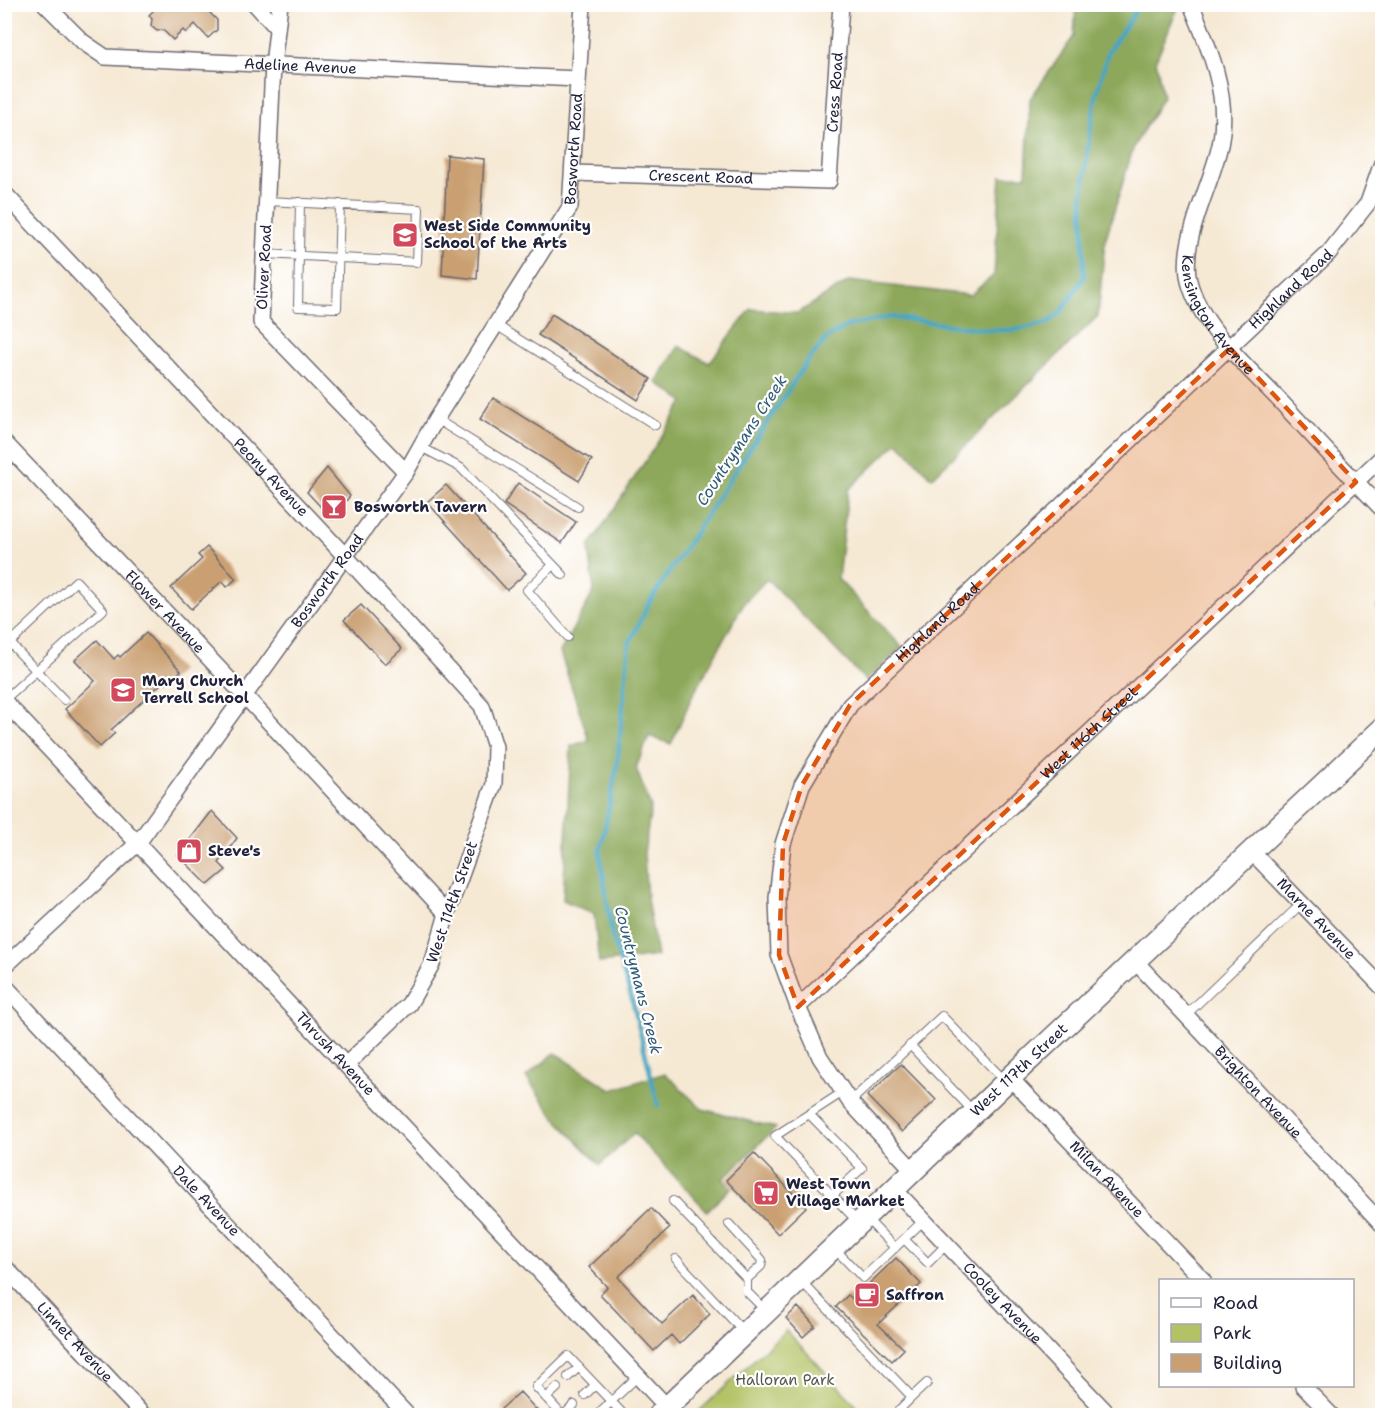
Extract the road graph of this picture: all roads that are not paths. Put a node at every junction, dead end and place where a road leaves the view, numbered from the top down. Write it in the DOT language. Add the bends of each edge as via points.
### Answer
graph roads {
  1 [pos="45,4"];
  2 [pos="255,4"];
  3 [pos="280,4"];
  4 [pos="583,4"];
  5 [pos="841,4"];
  6 [pos="1191,4"];
  7 [pos="277,28"];
  8 [pos="273,65"];
  9 [pos="578,79"];
  10 [pos="1383,163"];
  11 [pos="573,173"];
  12 [pos="829,181"];
  13 [pos="4,193"];
  14 [pos="268,201"];
  15 [pos="300,202"];
  16 [pos="340,204"];
  17 [pos="265,254"];
  18 [pos="299,255"];
  19 [pos="339,258"];
  20 [pos="496,325"];
  21 [pos="1230,348"];
  22 [pos="436,419"];
  23 [pos="656,425"];
  24 [pos="4,442"];
  25 [pos="421,447"];
  26 [pos="1383,457"];
  27 [pos="406,472"];
  28 [pos="1356,482"];
  29 [pos="578,507"];
  30 [pos="1383,509"];
  31 [pos="346,557"];
  32 [pos="553,565"];
  33 [pos="563,575"];
  34 [pos="568,637"];
  35 [pos="37,671"];
  36 [pos="244,695"];
  37 [pos="4,700"];
  38 [pos="64,700"];
  39 [pos="1380,736"];
  40 [pos="494,784"];
  41 [pos="138,843"];
  42 [pos="1251,850"];
  43 [pos="1302,903"];
  44 [pos="447,914"];
  45 [pos="1136,961"];
  46 [pos="4,967"];
  47 [pos="4,985"];
  48 [pos="1383,987"];
  49 [pos="798,1007"];
  50 [pos="1186,1015"];
  51 [pos="910,1045"];
  52 [pos="347,1064"];
  53 [pos="1008,1080"];
  54 [pos="846,1097"];
  55 [pos="974,1113"];
  56 [pos="809,1114"];
  57 [pos="914,1171"];
  58 [pos="895,1190"];
  59 [pos="832,1196"];
  60 [pos="673,1201"];
  61 [pos="862,1220"];
  62 [pos="923,1221"];
  63 [pos="729,1224"];
  64 [pos="1383,1224"];
  65 [pos="904,1239"];
  66 [pos="946,1245"];
  67 [pos="833,1247"];
  68 [pos="895,1248"];
  69 [pos="676,1259"];
  70 [pos="4,1266"];
  71 [pos="799,1279"];
  72 [pos="1201,1279"];
  73 [pos="747,1280"];
  74 [pos="766,1311"];
  75 [pos="744,1332"];
  76 [pos="579,1367"];
  77 [pos="638,1376"];
  78 [pos="568,1377"];
  79 [pos="927,1383"];
  80 [pos="596,1385"];
  81 [pos="1304,1387"];
  82 [pos="557,1388"];
  83 [pos="585,1395"];
  84 [pos="912,1397"];
  85 [pos="546,1398"];
  86 [pos="612,1401"];
  87 [pos="574,1405"];
  88 [pos="899,1410"];
  89 [pos="601,1411"];
  90 [pos="662,1411"];
  91 [pos="144,1416"];
  92 [pos="408,1416"];
  93 [pos="625,1416"];
  94 [pos="1110,1416"];
  95 [pos="1332,1416"];
  1 -- 8 [label="street, Adeline Avenue" via="83,42 105,57"];
  2 -- 7 [label="street"];
  3 -- 7 [label="street, Oliver Road"];
  4 -- 9 [label="street, Bosworth Road"];
  5 -- 12 [label="street, Cress Road"];
  6 -- 21 [label="street, Kensington Avenue" via="1216,73 1222,107 1221,141 1189,251 1188,279 1197,306"];
  7 -- 8 [label="street, Oliver Road"];
  8 -- 9 [label="street, Adeline Avenue"];
  8 -- 14 [label="street, Oliver Road"];
  9 -- 11 [label="street, Bosworth Road"];
  10 -- 21 [label="street, Highland Road" via="1368,203 1328,254"];
  11 -- 12 [label="street, Crescent Road"];
  11 -- 20 [label="street, Bosworth Road" via="570,207"];
  13 -- 31 [label="street, Peony Avenue"];
  14 -- 15 [label="lane"];
  14 -- 17 [label="street, Oliver Road"];
  15 -- 16 [label="lane"];
  15 -- 18 [label="lane"];
  16 -- 19 [label="lane"];
  16 -- 19 [label="lane" via="419,209 417,262"];
  17 -- 18 [label="lane"];
  17 -- 27 [label="street, Oliver Road" via="261,322"];
  18 -- 19 [label="lane"];
  18 -- 19 [label="lane" via="298,307 337,308"];
  20 -- 22 [label="street, Bosworth Road"];
  20 -- 23 [label="lane"];
  21 -- 28 [label="street, Kensington Avenue"];
  21 -- 49 [label="street, Highland Road" via="850,705 802,785 783,844 777,898 778,955"];
  22 -- 25 [label="street, Bosworth Road"];
  22 -- 29 [label="lane"];
  24 -- 36 [label="street, Flower Avenue"];
  25 -- 27 [label="street, Bosworth Road"];
  25 -- 32 [label="lane" via="461,468"];
  26 -- 28 [label="street, West 116th Street"];
  27 -- 31 [label="street, Bosworth Road"];
  28 -- 30 [label="street, Kensington Avenue"];
  28 -- 49 [label="street, West 116th Street"];
  31 -- 36 [label="street, Bosworth Road"];
  31 -- 40 [label="street, Peony Avenue" via="482,706 495,747"];
  32 -- 33 [label="lane"];
  32 -- 34 [label="lane" via="527,590"];
  35 -- 35 [label="lane" via="102,610 76,581 10,643"];
  35 -- 37 [label="lane"];
  35 -- 38 [label="lane"];
  36 -- 41 [label="street, Bosworth Road"];
  36 -- 44 [label="street, Flower Avenue"];
  37 -- 41 [label="street, Thrush Avenue"];
  39 -- 42 [label="main road, West 117th Street"];
  40 -- 44 [label="street, West 114th Street"];
  41 -- 46 [label="street, Bosworth Road"];
  41 -- 52 [label="street, Thrush Avenue"];
  42 -- 43 [label="street, Marne Avenue"];
  42 -- 45 [label="main road, West 117th Street"];
  43 -- 48 [label="street, Marne Avenue"];
  43 -- 50 [label="lane"];
  44 -- 52 [label="street, West 114th Street" via="432,964 409,1004"];
  45 -- 50 [label="street, Brighton Avenue"];
  45 -- 53 [label="main road, West 117th Street"];
  47 -- 92 [label="street, Dale Avenue"];
  49 -- 54 [label="street, Highland Road" via="820,1057"];
  50 -- 64 [label="street, Brighton Avenue"];
  51 -- 53 [label="lane" via="942,1016"];
  51 -- 54 [label="lane"];
  51 -- 55 [label="lane"];
  52 -- 77 [label="street, Thrush Avenue"];
  53 -- 55 [label="main road, West 117th Street"];
  53 -- 72 [label="street, Milan Avenue"];
  54 -- 56 [label="lane"];
  54 -- 57 [label="street, Highland Road"];
  55 -- 57 [label="main road, West 117th Street"];
  56 -- 59 [label="lane" via="862,1168"];
  56 -- 59 [label="lane" via="775,1136"];
  57 -- 58 [label="main road, West 117th Street"];
  58 -- 61 [label="main road, West 117th Street"];
  58 -- 62 [label="street, Cooley Avenue"];
  59 -- 61 [label="lane"];
  60 -- 73 [label="lane"];
  61 -- 67 [label="main road, West 117th Street"];
  61 -- 68 [label="lane"];
  62 -- 65 [label="lane"];
  62 -- 66 [label="street, Cooley Avenue"];
  63 -- 73 [label="lane" via="762,1260"];
  65 -- 66 [label="lane" via="928,1263"];
  65 -- 68 [label="lane"];
  66 -- 94 [label="street, Cooley Avenue"];
  67 -- 68 [label="lane" via="863,1278"];
  67 -- 71 [label="main road, West 117th Street"];
  69 -- 75 [label="lane"];
  70 -- 91 [label="street, Linnet Avenue"];
  71 -- 74 [label="main road, West 117th Street"];
  71 -- 84 [label="lane"];
  73 -- 74 [label="lane" via="747,1292"];
  74 -- 75 [label="main road, West 117th Street"];
  75 -- 90 [label="main road, West 117th Street"];
  76 -- 78 [label="lane"];
  76 -- 80 [label="lane"];
  76 -- 85 [label="lane" via="568,1356 536,1388"];
  77 -- 86 [label="lane"];
  77 -- 90 [label="street, Thrush Avenue"];
  79 -- 84 [label="lane"];
  80 -- 83 [label="lane"];
  80 -- 86 [label="lane"];
  81 -- 95 [label="street"];
  82 -- 85 [label="lane"];
  84 -- 88 [label="lane"];
  85 -- 87 [label="lane" via="563,1416"];
  86 -- 89 [label="lane"];
  86 -- 93 [label="lane"];
}
